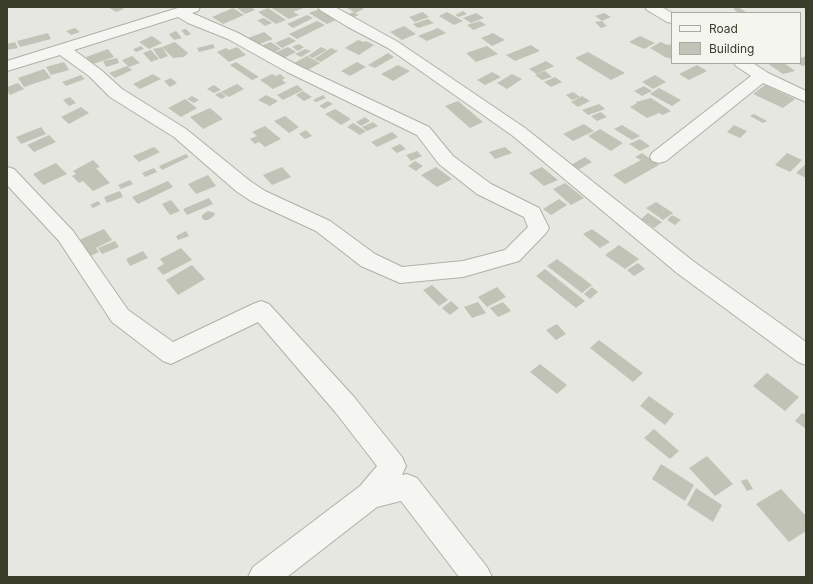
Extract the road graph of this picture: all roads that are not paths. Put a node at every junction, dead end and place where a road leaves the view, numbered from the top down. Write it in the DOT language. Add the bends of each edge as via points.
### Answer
graph roads {
  1 [pos="325,7"];
  2 [pos="652,7"];
  3 [pos="188,10"];
  4 [pos="671,18"];
  5 [pos="62,49"];
  6 [pos="744,64"];
  7 [pos="7,66"];
  8 [pos="762,76"];
  9 [pos="806,97"];
  10 [pos="659,157"];
  11 [pos="7,173"];
  12 [pos="806,356"];
  13 [pos="370,495"];
  14 [pos="263,577"];
  15 [pos="477,577"];
  1 -- 12 [label="street" via="393,45 519,132 685,267"];
  2 -- 4 [label="street"];
  3 -- 5 [label="street"];
  3 -- 5 [label="street" via="194,20 233,36 424,131 446,160 484,189 532,213 539,228 512,256 463,269 400,275 368,260 323,226 258,196 243,186 180,134 116,93 95,73"];
  5 -- 7 [label="street"];
  6 -- 8 [label="street"];
  8 -- 9 [label="street"];
  8 -- 10 [label="street"];
  11 -- 13 [label="street" via="66,236 120,316 171,354 261,310 345,405 394,466"];
  13 -- 14 [label="street"];
  13 -- 15 [label="street" via="406,486"];
}
